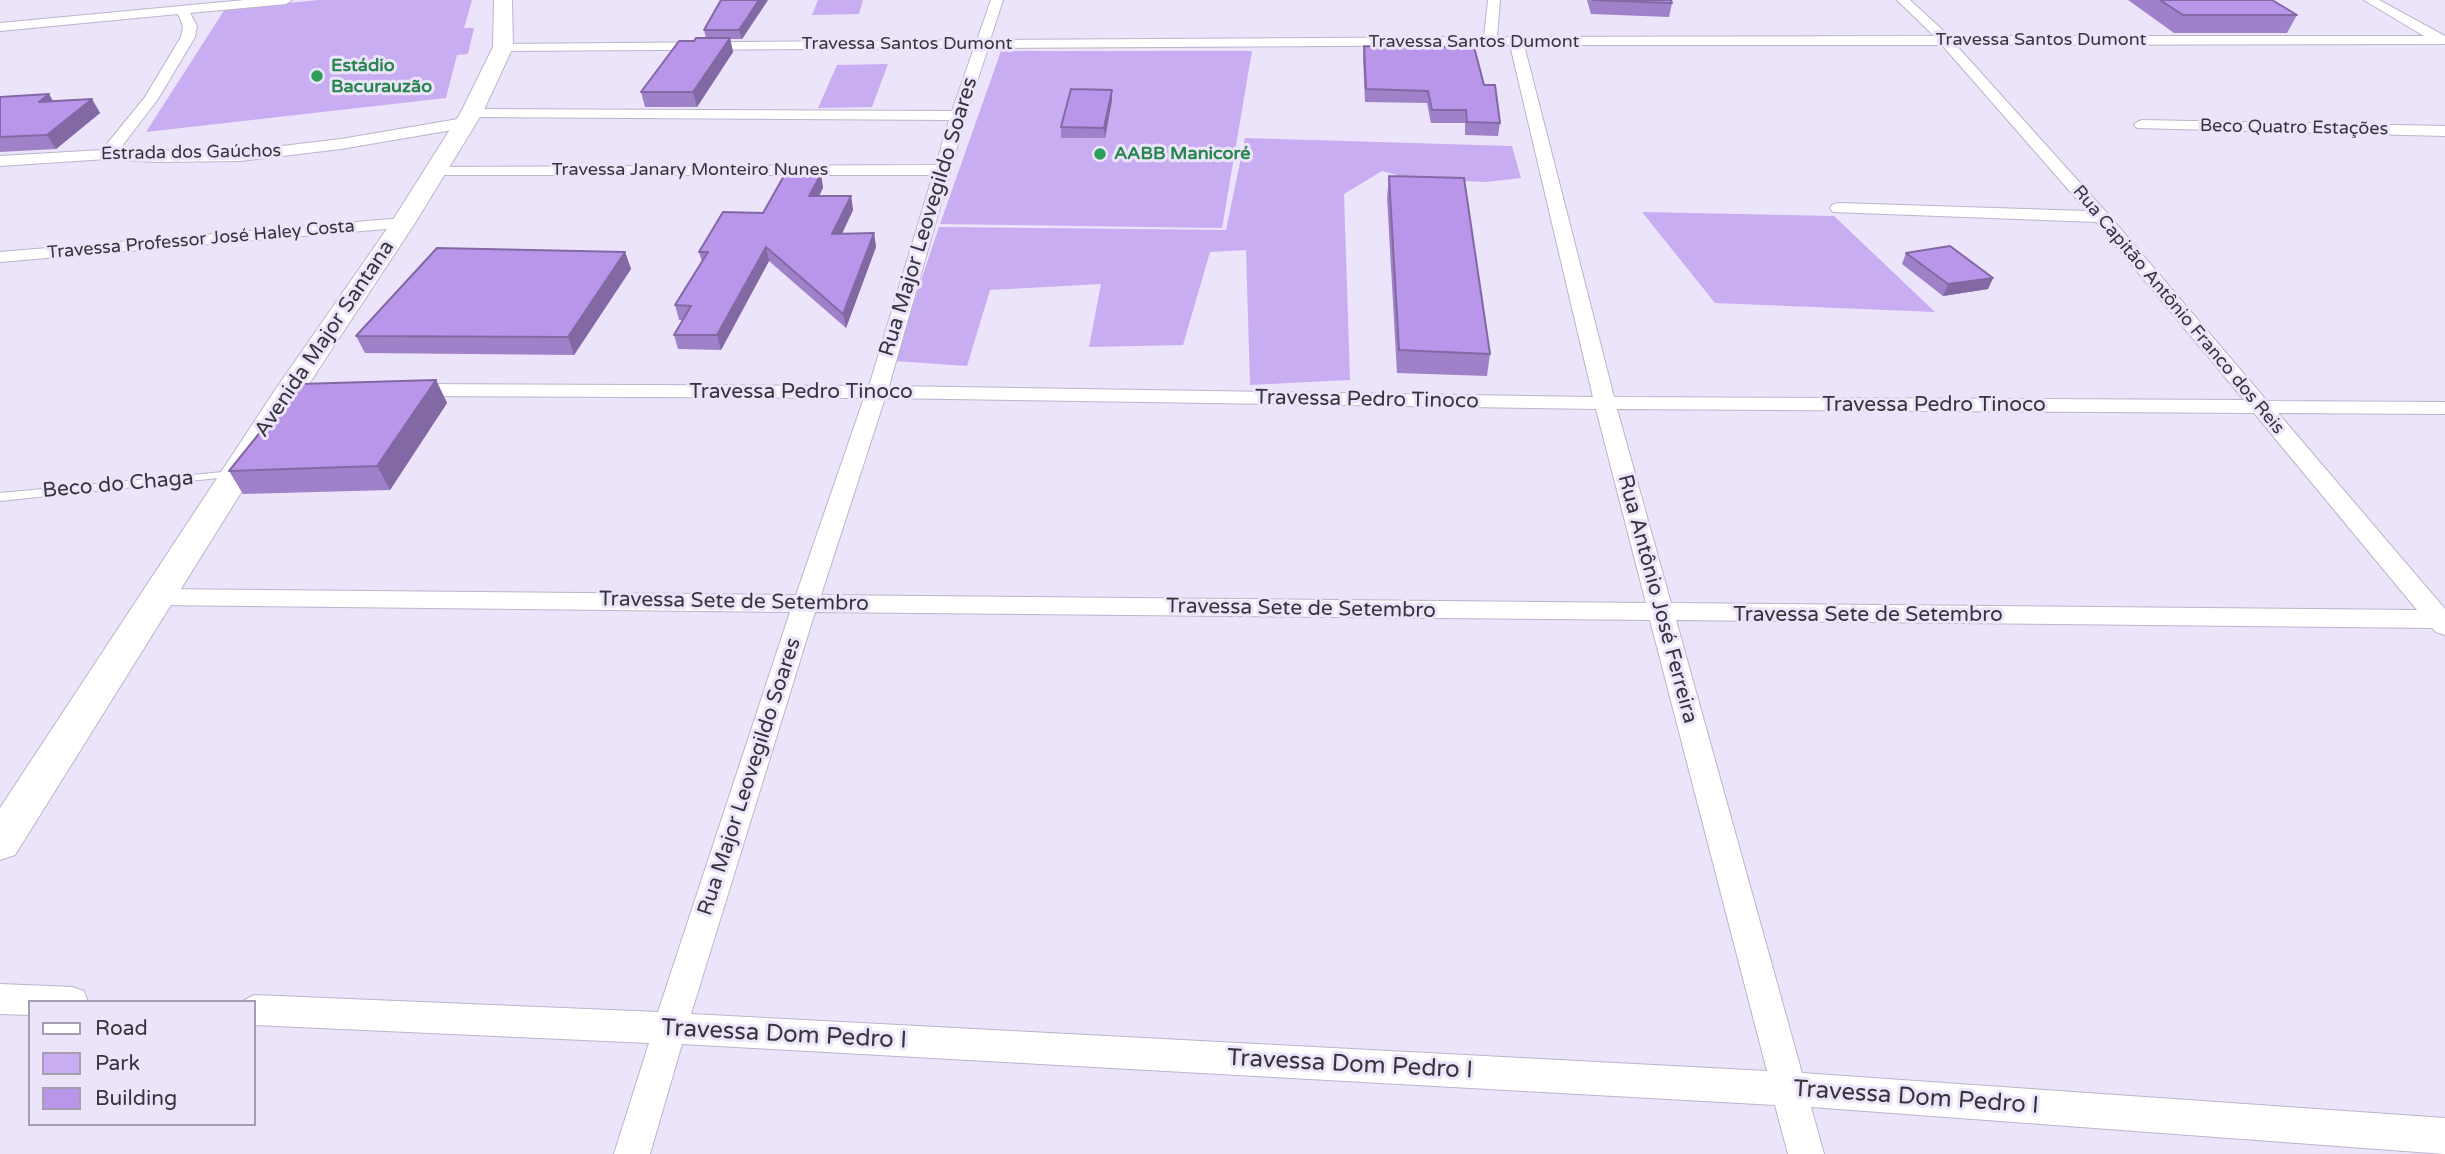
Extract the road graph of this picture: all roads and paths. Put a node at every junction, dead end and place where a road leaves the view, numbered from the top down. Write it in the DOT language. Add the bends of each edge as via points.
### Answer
graph roads {
  1 [pos="116,0"];
  2 [pos="286,0"];
  3 [pos="503,0"];
  4 [pos="998,0"];
  5 [pos="1494,0"];
  6 [pos="1903,0"];
  7 [pos="2370,0"];
  8 [pos="183,11"];
  9 [pos="101,19"];
  10 [pos="0,27"];
  11 [pos="1945,40"];
  12 [pos="1490,41"];
  13 [pos="1516,41"];
  14 [pos="2444,41"];
  15 [pos="983,44"];
  16 [pos="503,47"];
  17 [pos="958,116"];
  18 [pos="468,117"];
  19 [pos="2142,125"];
  20 [pos="2445,131"];
  21 [pos="107,154"];
  22 [pos="4,164"];
  23 [pos="437,170"];
  24 [pos="944,170"];
  25 [pos="1839,208"];
  26 [pos="2101,217"];
  27 [pos="403,223"];
  28 [pos="0,257"];
  29 [pos="388,390"];
  30 [pos="877,392"];
  31 [pos="1605,403"];
  32 [pos="2260,407"];
  33 [pos="2445,408"];
  34 [pos="236,474"];
  35 [pos="0,497"];
  36 [pos="157,597"];
  37 [pos="806,602"];
  38 [pos="1661,613"];
  39 [pos="2443,621"];
  40 [pos="0,843"];
  41 [pos="0,999"];
  42 [pos="28,1000"];
  43 [pos="256,1010"];
  44 [pos="670,1028"];
  45 [pos="1791,1089"];
  46 [pos="2445,1136"];
  47 [pos="632,1154"];
  48 [pos="1806,1154"];
  1 -- 9 [label="street"];
  2 -- 8 [label="street"];
  3 -- 16 [label="street, Avenida Major Santana"];
  4 -- 15 [label="street, Rua Major Leovegildo Soares"];
  5 -- 12 [label="street"];
  6 -- 11 [label="street, Rua Capitão Antônio Franco dos Reis"];
  7 -- 14 [label="street"];
  8 -- 9 [label="street"];
  8 -- 21 [label="street" via="190,26 188,37 151,99"];
  9 -- 10 [label="street"];
  11 -- 13 [label="street, Travessa Santos Dumont"];
  11 -- 14 [label="street, Travessa Santos Dumont"];
  11 -- 26 [label="street, Rua Capitão Antônio Franco dos Reis"];
  12 -- 13 [label="street, Travessa Santos Dumont"];
  12 -- 15 [label="street, Travessa Santos Dumont"];
  13 -- 31 [label="street, Rua Antônio José Ferreira"];
  15 -- 16 [label="street, Travessa Santos Dumont"];
  15 -- 17 [label="street, Rua Major Leovegildo Soares"];
  16 -- 18 [label="street, Avenida Major Santana"];
  17 -- 18 [label="street"];
  17 -- 24 [label="street, Rua Major Leovegildo Soares"];
  18 -- 21 [label="street, Estrada dos Gaúchos" via="291,152 155,157"];
  18 -- 23 [label="street, Avenida Major Santana"];
  19 -- 20 [label="street, Beco Quatro Estações"];
  21 -- 22 [label="street, Estrada dos Gaúchos"];
  23 -- 24 [label="street, Travessa Janary Monteiro Nunes"];
  23 -- 27 [label="street, Avenida Major Santana"];
  24 -- 30 [label="street, Rua Major Leovegildo Soares"];
  25 -- 26 [label="street"];
  26 -- 32 [label="street, Rua Capitão Antônio Franco dos Reis"];
  27 -- 28 [label="street, Travessa Professor José Haley Costa"];
  27 -- 34 [label="street, Avenida Major Santana" via="304,390"];
  29 -- 30 [label="street, Travessa Pedro Tinoco"];
  30 -- 31 [label="street, Travessa Pedro Tinoco"];
  30 -- 37 [label="street, Rua Major Leovegildo Soares"];
  31 -- 32 [label="street, Travessa Pedro Tinoco"];
  31 -- 38 [label="street, Rua Antônio José Ferreira"];
  32 -- 33 [label="street, Travessa Pedro Tinoco"];
  32 -- 39 [label="street, Rua Capitão Antônio Franco dos Reis"];
  34 -- 35 [label="lane, Beco do Chaga"];
  34 -- 36 [label="street, Avenida Major Santana"];
  36 -- 37 [label="street, Travessa Sete de Setembro"];
  36 -- 40 [label="street, Avenida Major Santana"];
  37 -- 38 [label="street, Travessa Sete de Setembro"];
  37 -- 44 [label="street, Rua Major Leovegildo Soares"];
  38 -- 39 [label="street, Travessa Sete de Setembro"];
  38 -- 45 [label="street, Rua Antônio José Ferreira"];
  41 -- 42 [label="street"];
  43 -- 44 [label="street, Travessa Dom Pedro I"];
  44 -- 45 [label="street, Travessa Dom Pedro I"];
  44 -- 47 [label="street, Rua Major Leovegildo Soares"];
  45 -- 46 [label="street, Travessa Dom Pedro I"];
  45 -- 48 [label="street, Rua Antônio José Ferreira"];
}
